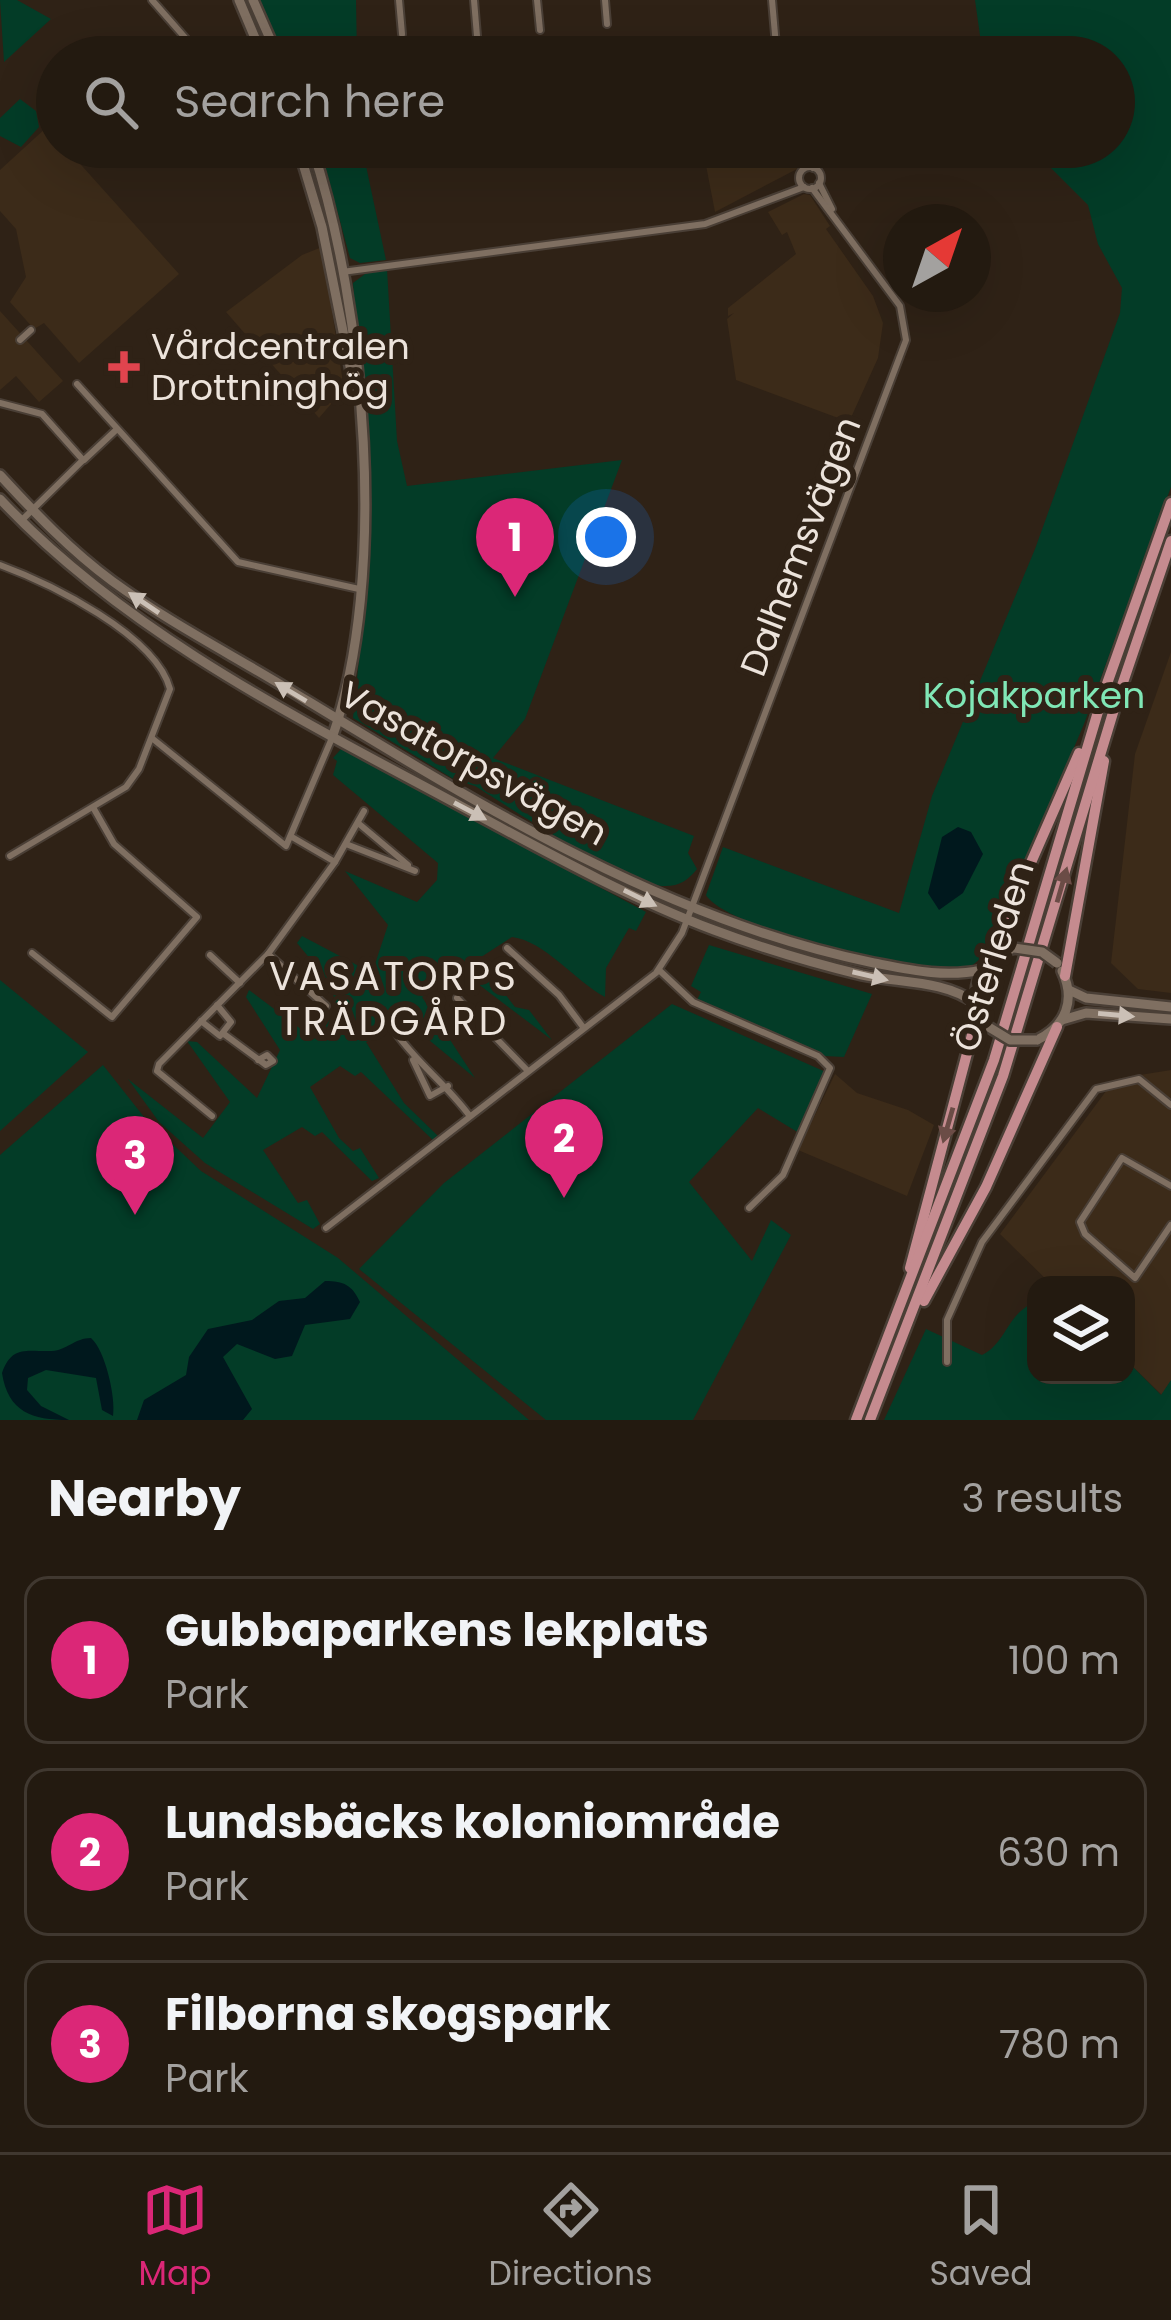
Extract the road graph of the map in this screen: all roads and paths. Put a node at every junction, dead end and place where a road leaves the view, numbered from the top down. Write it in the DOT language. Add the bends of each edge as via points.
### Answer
graph roads {
  1 [pos="152,0"];
  2 [pos="239,0"];
  3 [pos="253,0"];
  4 [pos="399,0"];
  5 [pos="474,0"];
  6 [pos="537,0"];
  7 [pos="605,0"];
  8 [pos="772,0"];
  9 [pos="607,24"];
  10 [pos="540,30"];
  11 [pos="402,34"];
  12 [pos="184,36"];
  13 [pos="254,36"];
  14 [pos="269,36"];
  15 [pos="477,36"];
  16 [pos="775,36"];
  17 [pos="304,168"];
  18 [pos="318,168"];
  19 [pos="805,168"];
  20 [pos="813,168"];
  21 [pos="807,181"];
  22 [pos="345,271"];
  23 [pos="333,274"];
  24 [pos="31,330"];
  25 [pos="20,340"];
  26 [pos="77,384"];
  27 [pos="0,403"];
  28 [pos="359,417"];
  29 [pos="116,430"];
  30 [pos="83,460"];
  31 [pos="0,475"];
  32 [pos="0,499"];
  33 [pos="1171,503"];
  34 [pos="31,508"];
  35 [pos="21,521"];
  36 [pos="1171,542"];
  37 [pos="0,565"];
  38 [pos="359,589"];
  39 [pos="1103,694"];
  40 [pos="1115,706"];
  41 [pos="338,720"];
  42 [pos="332,738"];
  43 [pos="153,739"];
  44 [pos="94,809"];
  45 [pos="364,812"];
  46 [pos="358,824"];
  47 [pos="292,837"];
  48 [pos="346,844"];
  49 [pos="10,856"];
  50 [pos="334,862"];
  51 [pos="693,906"];
  52 [pos="687,920"];
  53 [pos="507,948"];
  54 [pos="32,953"];
  55 [pos="268,954"];
  56 [pos="210,955"];
  57 [pos="984,966"];
  58 [pos="659,970"];
  59 [pos="1065,976"];
  60 [pos="240,983"];
  61 [pos="1069,990"];
  62 [pos="458,998"];
  63 [pos="217,1005"];
  64 [pos="326,1006"];
  65 [pos="977,1007"];
  66 [pos="1171,1007"];
  67 [pos="1171,1019"];
  68 [pos="201,1021"];
  69 [pos="1059,1024"];
  70 [pos="584,1027"];
  71 [pos="396,1033"];
  72 [pos="224,1034"];
  73 [pos="413,1059"];
  74 [pos="258,1060"];
  75 [pos="527,1070"];
  76 [pos="448,1086"];
  77 [pos="1171,1105"];
  78 [pos="470,1115"];
  79 [pos="212,1116"];
  80 [pos="1171,1186"];
  81 [pos="749,1208"];
  82 [pos="1171,1225"];
  83 [pos="326,1228"];
  84 [pos="903,1341"];
  85 [pos="882,1357"];
  86 [pos="947,1362"];
  87 [pos="856,1420"];
  88 [pos="870,1420"];
  1 -- 12 [label="street"];
  2 -- 13 [label="main road"];
  3 -- 14 [label="main road"];
  4 -- 11 [label="street"];
  5 -- 15 [label="street"];
  6 -- 10 [label="street"];
  7 -- 9 [label="street"];
  8 -- 16 [label="street"];
  17 -- 23 [label="main road"];
  18 -- 22 [label="main road"];
  19 -- 21 [label="street"];
  20 -- 21 [label="street"];
  20 -- 21 [label="street, Dalhemsvägen"];
  21 -- 22 [label="street" via="705,224"];
  21 -- 51 [label="street, Dalhemsvägen" via="899,306 906,340"];
  22 -- 23 [label="street"];
  22 -- 28 [label="main road"];
  23 -- 28 [label="main road"];
  24 -- 25 [label="street"];
  26 -- 29 [label="street"];
  27 -- 30 [label="street" via="40,412"];
  28 -- 38 [label="main road"];
  29 -- 30 [label="street"];
  29 -- 38 [label="street" via="238,562"];
  30 -- 34 [label="street"];
  31 -- 34 [label="main road, Vasatorpsvägen"];
  32 -- 35 [label="main road, Vasatorpsvägen"];
  33 -- 39 [label="main road, Österleden"];
  34 -- 35 [label="street"];
  41 -- 34 [label="main road, Vasatorpsvägen, one-way" via="148,606"];
  35 -- 42 [label="main road, Vasatorpsvägen" via="126,609"];
  36 -- 40 [label="main road, Österleden"];
  37 -- 43 [label="street" via="56,588 157,661 170,692"];
  38 -- 41 [label="main road"];
  39 -- 57 [label="main road"];
  39 -- 85 [label="main road, Österleden" via="994,1060"];
  40 -- 59 [label="main road"];
  84 -- 40 [label="main road, Österleden, one-way" via="1009,1057"];
  41 -- 42 [label="main road"];
  41 -- 51 [label="main road, Vasatorpsvägen"];
  42 -- 47 [label="street"];
  42 -- 52 [label="main road, Vasatorpsvägen, one-way"];
  43 -- 44 [label="street" via="132,780"];
  43 -- 47 [label="street" via="286,846"];
  44 -- 49 [label="street"];
  44 -- 54 [label="street" via="114,844 197,917 112,1017"];
  45 -- 46 [label="street"];
  46 -- 48 [label="street"];
  46 -- 48 [label="street" via="416,871"];
  47 -- 50 [label="street"];
  48 -- 50 [label="street"];
  50 -- 55 [label="street"];
  51 -- 52 [label="street, Dalhemsvägen"];
  51 -- 57 [label="main road, Vasatorpsvägen" via="851,958 950,975"];
  52 -- 58 [label="street, Dalhemsvägen"];
  52 -- 65 [label="main road, Vasatorpsvägen, one-way" via="826,966 959,990"];
  53 -- 70 [label="street"];
  55 -- 60 [label="street"];
  55 -- 64 [label="street"];
  56 -- 60 [label="street"];
  57 -- 59 [label="main road, bridge" via="1014,948 1033,949"];
  57 -- 65 [label="main road"];
  58 -- 70 [label="street"];
  58 -- 81 [label="street" via="687,999 830,1068 783,1175"];
  59 -- 61 [label="main road"];
  60 -- 63 [label="street"];
  61 -- 66 [label="main road" via="1092,1000"];
  61 -- 69 [label="main road"];
  62 -- 75 [label="street"];
  63 -- 68 [label="street"];
  63 -- 72 [label="street" via="231,1022"];
  65 -- 69 [label="main road, bridge" via="987,1026 1010,1040 1037,1040"];
  65 -- 85 [label="main road, one-way"];
  69 -- 67 [label="main road, one-way" via="1086,1013"];
  68 -- 72 [label="street"];
  68 -- 79 [label="street" via="157,1071"];
  69 -- 84 [label="main road" via="986,1187"];
  70 -- 75 [label="street"];
  71 -- 73 [label="street"];
  72 -- 74 [label="street"];
  73 -- 76 [label="street"];
  73 -- 76 [label="street" via="430,1096"];
  75 -- 78 [label="street"];
  76 -- 78 [label="street"];
  77 -- 86 [label="street" via="1139,1079 1096,1089 982,1241 947,1320"];
  78 -- 83 [label="street"];
  80 -- 82 [label="street" via="1122,1158 1080,1222 1135,1278"];
  84 -- 88 [label="main road, Österleden"];
  85 -- 87 [label="main road, Österleden"];
}
